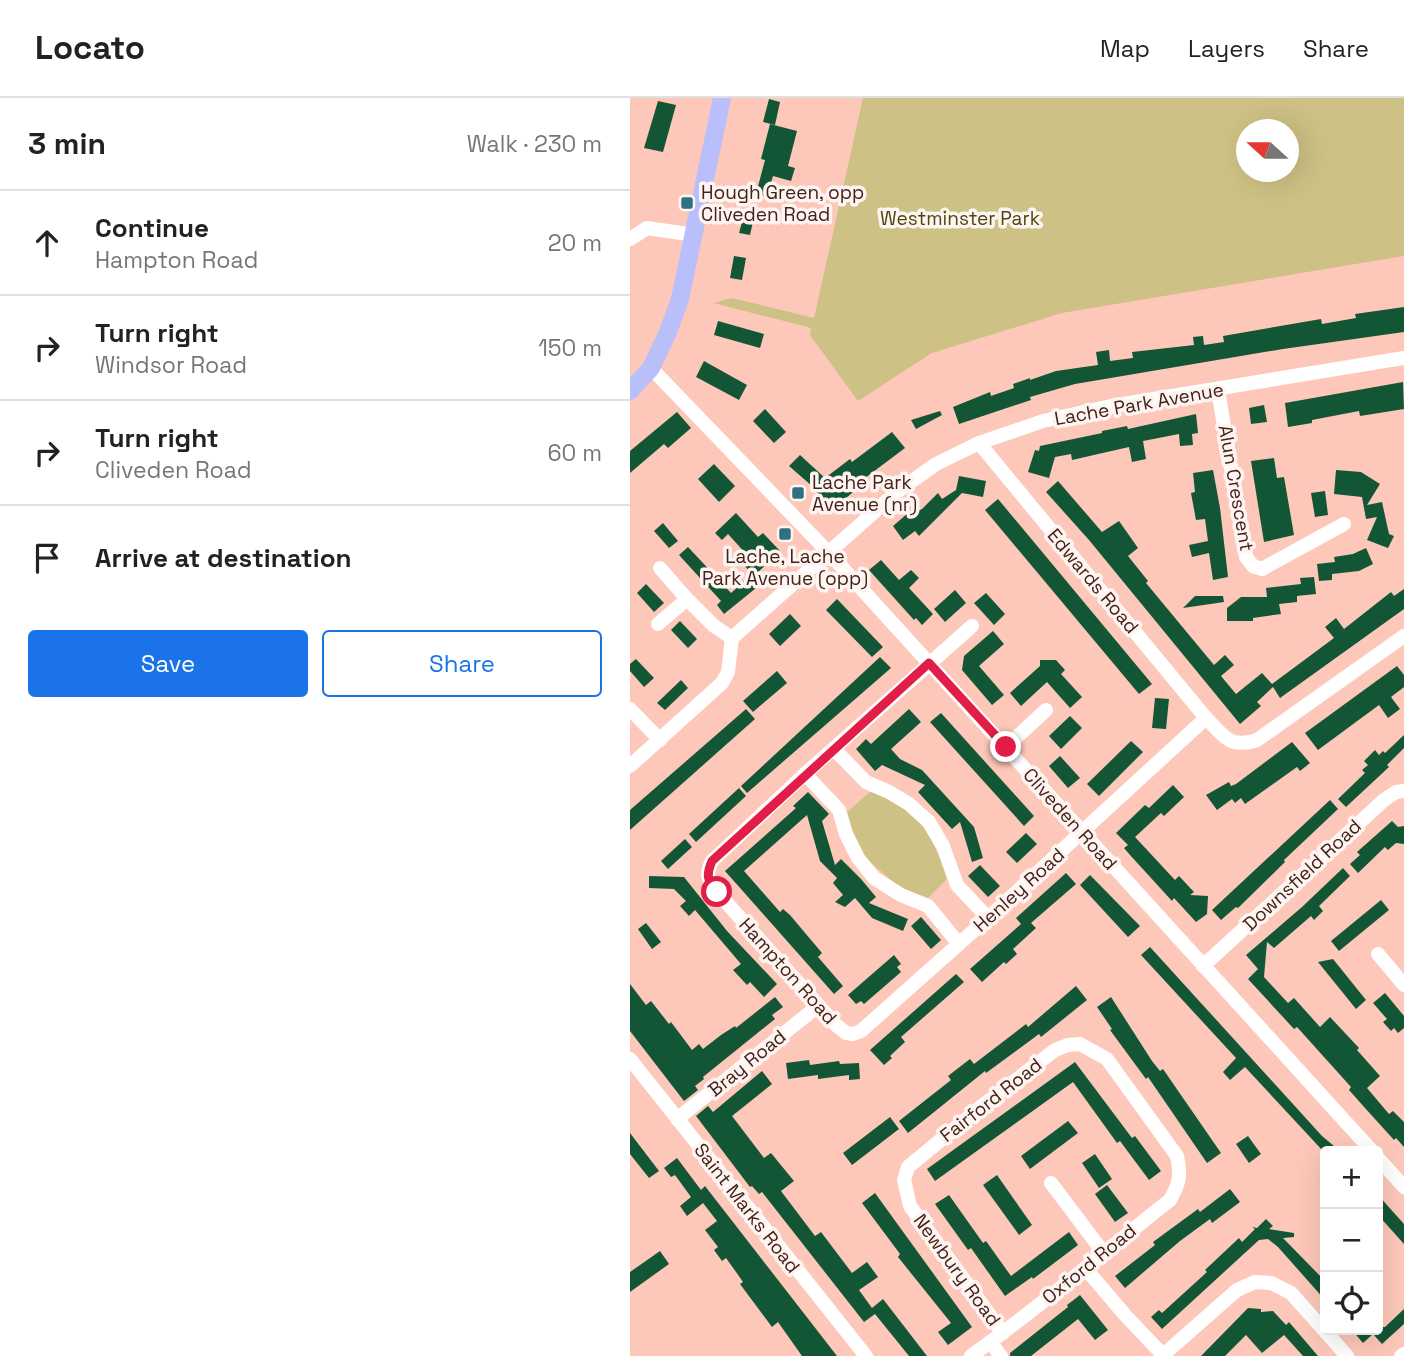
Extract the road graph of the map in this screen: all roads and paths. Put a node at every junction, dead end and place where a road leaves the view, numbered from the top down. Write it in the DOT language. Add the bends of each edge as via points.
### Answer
graph roads {
  1 [pos="722,98"];
  2 [pos="695,235"];
  3 [pos="630,239"];
  4 [pos="1404,358"];
  5 [pos="651,368"];
  6 [pos="1218,390"];
  7 [pos="630,391"];
  8 [pos="979,443"];
  9 [pos="1344,524"];
  10 [pos="828,552"];
  11 [pos="660,568"];
  12 [pos="687,599"];
  13 [pos="658,624"];
  14 [pos="972,626"];
  15 [pos="1404,636"];
  16 [pos="732,638"];
  17 [pos="929,663"];
  18 [pos="630,709"];
  19 [pos="1045,710"];
  20 [pos="1206,718"];
  21 [pos="660,740"];
  22 [pos="1006,747"];
  23 [pos="834,749"];
  24 [pos="630,766"];
  25 [pos="805,774"];
  26 [pos="1404,791"];
  27 [pos="1082,833"];
  28 [pos="988,918"];
  29 [pos="959,944"];
  30 [pos="1378,954"];
  31 [pos="1203,966"];
  32 [pos="1404,985"];
  33 [pos="818,1006"];
  34 [pos="861,1031"];
  35 [pos="1080,1044"];
  36 [pos="630,1059"];
  37 [pos="677,1119"];
  38 [pos="1367,1146"];
  39 [pos="1383,1164"];
  40 [pos="908,1167"];
  41 [pos="1051,1183"];
  42 [pos="1404,1187"];
  43 [pos="1103,1252"];
  44 [pos="1085,1268"];
  45 [pos="1003,1333"];
  46 [pos="990,1342"];
  47 [pos="1163,1355"];
  48 [pos="866,1356"];
  49 [pos="971,1356"];
  50 [pos="1001,1356"];
  51 [pos="1347,1356"];
  1 -- 2 [label="main road"];
  2 -- 3 [label="street" via="647,228"];
  2 -- 5 [label="main road" via="680,299"];
  4 -- 6 [label="street, Lache Park Avenue"];
  5 -- 7 [label="main road"];
  5 -- 10 [label="street, Cliveden Road"];
  6 -- 8 [label="street, Lache Park Avenue" via="1043,421"];
  6 -- 9 [label="street, Alun Crescent" via="1246,557 1252,566 1262,569"];
  8 -- 10 [label="street, Lache Park Avenue" via="936,464 898,491"];
  8 -- 20 [label="street, Edwards Road"];
  10 -- 16 [label="street, Lache Park Avenue"];
  10 -- 17 [label="street, Cliveden Road"];
  11 -- 12 [label="street"];
  12 -- 13 [label="street"];
  12 -- 16 [label="street"];
  14 -- 17 [label="street"];
  15 -- 20 [label="street, Edwards Road" via="1256,740 1236,744"];
  16 -- 21 [label="street" via="729,672 722,683"];
  17 -- 22 [label="street, Cliveden Road"];
  17 -- 23 [label="street"];
  18 -- 21 [label="street"];
  19 -- 22 [label="street"];
  20 -- 27 [label="street, Henley Road"];
  21 -- 24 [label="street"];
  22 -- 27 [label="street, Cliveden Road"];
  23 -- 25 [label="street"];
  23 -- 28 [label="street" via="866,782 909,804 929,822 957,885"];
  25 -- 29 [label="street" via="839,810 858,858 874,877 928,906"];
  25 -- 33 [label="street, Hampton Road" via="712,861 706,873 708,881"];
  26 -- 31 [label="street, Downsfield Road" via="1384,800"];
  27 -- 28 [label="street, Henley Road"];
  27 -- 31 [label="street, Cliveden Road"];
  28 -- 29 [label="street, Henley Road"];
  29 -- 34 [label="street, Henley Road"];
  30 -- 32 [label="street"];
  31 -- 38 [label="street, Cliveden Road"];
  33 -- 34 [label="street, Hampton Road" via="846,1033"];
  33 -- 37 [label="street, Bray Road"];
  35 -- 40 [label="street, Fairford Road" via="1055,1050"];
  35 -- 43 [label="street, Oxford Road" via="1107,1059 1177,1156 1181,1175 1170,1200"];
  36 -- 37 [label="street, Saint Marks Road"];
  37 -- 48 [label="street, Saint Marks Road"];
  39 -- 42 [label="street"];
  40 -- 45 [label="street, Newbury Road" via="904,1180 910,1206"];
  41 -- 43 [label="street"];
  43 -- 44 [label="street, Oxford Road"];
  44 -- 45 [label="street, Oxford Road"];
  44 -- 47 [label="street"];
  45 -- 46 [label="street, Oxford Road"];
  46 -- 49 [label="street, Oxford Road"];
  46 -- 50 [label="street"];
  47 -- 51 [label="street" via="1237,1290 1255,1282 1271,1283 1291,1293"];
}
